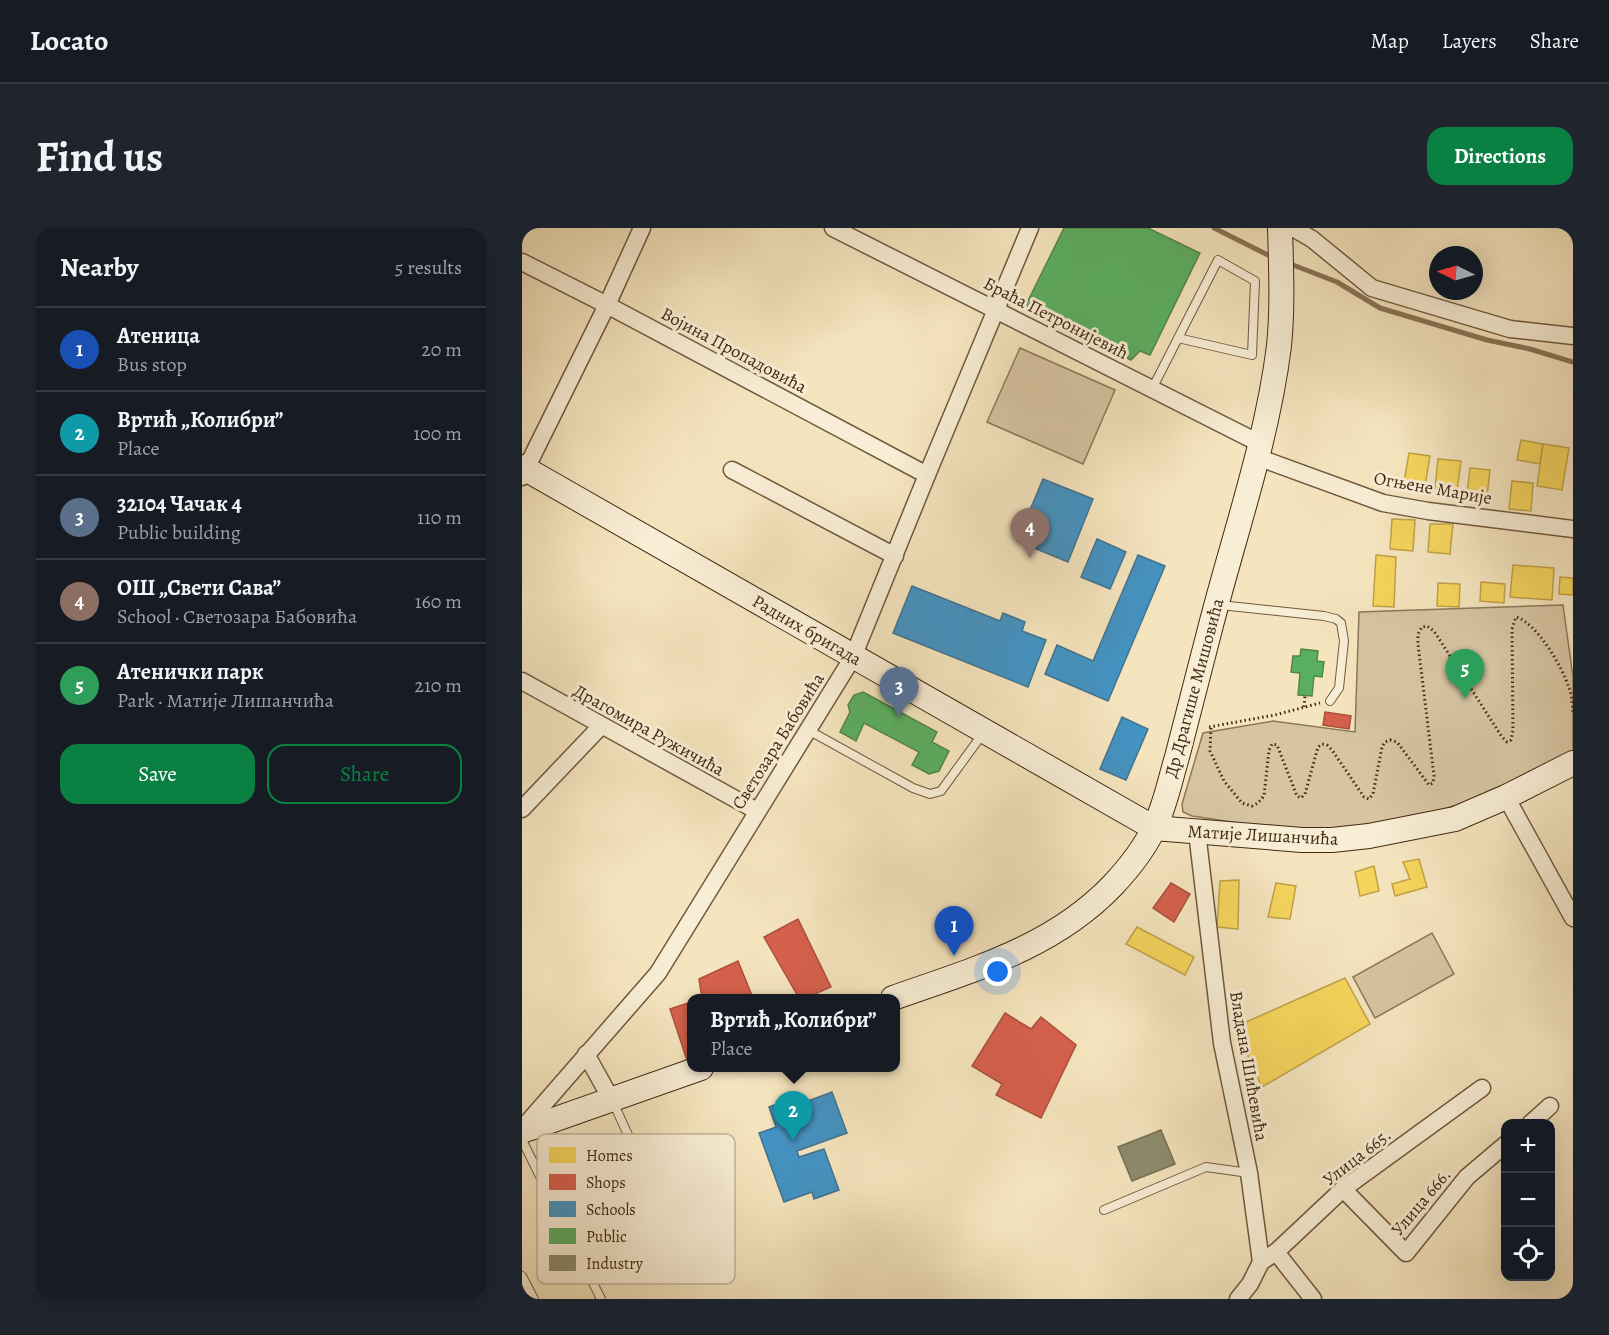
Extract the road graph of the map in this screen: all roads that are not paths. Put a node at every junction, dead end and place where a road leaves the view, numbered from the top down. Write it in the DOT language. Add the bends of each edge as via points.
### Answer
graph roads {
  1 [pos="642,228"];
  2 [pos="833,228"];
  3 [pos="1030,228"];
  4 [pos="1285,230"];
  5 [pos="522,262"];
  6 [pos="607,305"];
  7 [pos="996,310"];
  8 [pos="1573,336"];
  9 [pos="1178,338"];
  10 [pos="1152,389"];
  11 [pos="1259,450"];
  12 [pos="732,470"];
  13 [pos="523,471"];
  14 [pos="927,475"];
  15 [pos="1573,529"];
  16 [pos="895,556"];
  17 [pos="1216,605"];
  18 [pos="854,657"];
  19 [pos="522,681"];
  20 [pos="1330,700"];
  21 [pos="601,726"];
  22 [pos="808,730"];
  23 [pos="985,731"];
  24 [pos="1573,764"];
  25 [pos="1506,797"];
  26 [pos="522,809"];
  27 [pos="757,811"];
  28 [pos="1154,828"];
  29 [pos="1197,832"];
  30 [pos="1573,918"];
  31 [pos="900,996"];
  32 [pos="586,1054"];
  33 [pos="689,1072"];
  34 [pos="1482,1088"];
  35 [pos="611,1099"];
  36 [pos="1550,1106"];
  37 [pos="1536,1119"];
  38 [pos="522,1130"];
  39 [pos="627,1134"];
  40 [pos="522,1140"];
  41 [pos="1501,1148"];
  42 [pos="537,1170"];
  43 [pos="1249,1173"];
  44 [pos="1343,1189"];
  45 [pos="1104,1210"];
  46 [pos="1276,1252"];
  47 [pos="1261,1262"];
  48 [pos="522,1276"];
  49 [pos="594,1284"];
  50 [pos="534,1299"];
  51 [pos="601,1299"];
  52 [pos="1238,1299"];
  53 [pos="1313,1299"];
  1 -- 6 [label="street"];
  2 -- 7 [label="street, Браћа Петронијевић"];
  3 -- 7 [label="street, Светозара Бабовића"];
  4 -- 8 [label="street" via="1312,239 1372,288 1510,329"];
  4 -- 11 [label="street, Др Драгише Мишовића" via="1279,345"];
  5 -- 6 [label="street, Војина Пропадовића"];
  6 -- 13 [label="street"];
  6 -- 14 [label="street, Војина Пропадовића"];
  7 -- 10 [label="street, Браћа Петронијевић"];
  7 -- 14 [label="street, Светозара Бабовића"];
  9 -- 9 [label="lane" via="1218,260 1255,281 1252,355"];
  9 -- 10 [label="lane"];
  10 -- 11 [label="street, Браћа Петронијевић"];
  11 -- 15 [label="street, Огњене Марије" via="1383,503"];
  11 -- 17 [label="street, Др Драгише Мишовића"];
  12 -- 16 [label="street"];
  13 -- 18 [label="street, Радних бригада"];
  14 -- 16 [label="street, Светозара Бабовића"];
  16 -- 18 [label="street, Светозара Бабовића"];
  17 -- 20 [label="lane" via="1324,616 1341,623 1344,640 1339,688"];
  17 -- 28 [label="street, Др Драгише Мишовића" via="1168,789"];
  18 -- 22 [label="street, Светозара Бабовића"];
  18 -- 23 [label="street, Радних бригада"];
  19 -- 21 [label="street, Драгомира Ружичића"];
  21 -- 26 [label="street"];
  21 -- 27 [label="street, Драгомира Ружичића"];
  22 -- 23 [label="lane" via="930,794 940,791"];
  22 -- 27 [label="street, Светозара Бабовића"];
  23 -- 28 [label="street, Радних бригада"];
  24 -- 25 [label="street, Матије Лишанчића"];
  25 -- 29 [label="street, Матије Лишанчића" via="1455,819 1332,840"];
  25 -- 30 [label="street"];
  27 -- 32 [label="street, Светозара Бабовића" via="658,973"];
  28 -- 29 [label="street, Матије Лишанчића"];
  28 -- 31 [label="street, Др Драгише Мишовића" via="1114,885 1043,940"];
  29 -- 43 [label="street, Владана Шићевића" via="1222,1042"];
  32 -- 35 [label="street"];
  32 -- 38 [label="street, Светозара Бабовића"];
  33 -- 35 [label="street"];
  34 -- 44 [label="street, Улица 665."];
  35 -- 38 [label="street"];
  35 -- 39 [label="lane"];
  36 -- 37 [label="street"];
  40 -- 42 [label="lane"];
  41 -- 44 [label="street, Улица 666." via="1467,1177 1406,1253"];
  43 -- 45 [label="lane" via="1206,1167"];
  43 -- 47 [label="street, Владана Шићевића"];
  44 -- 46 [label="street, Улица 665."];
  46 -- 47 [label="street, Улица 665."];
  46 -- 53 [label="street"];
  47 -- 52 [label="street"];
  48 -- 50 [label="lane"];
  49 -- 51 [label="lane"];
}
